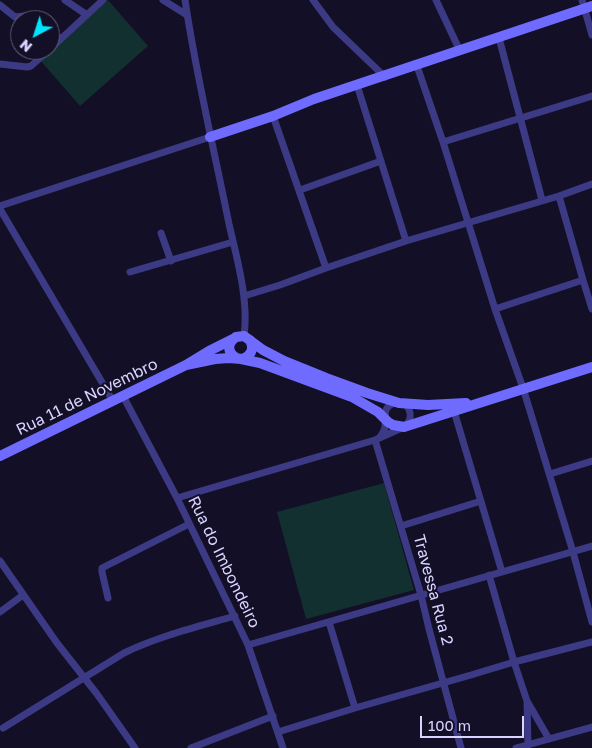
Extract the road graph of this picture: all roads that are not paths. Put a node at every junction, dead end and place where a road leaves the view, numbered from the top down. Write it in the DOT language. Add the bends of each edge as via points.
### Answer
graph roads {
  1 [pos="65,0"];
  2 [pos="104,0"];
  3 [pos="163,0"];
  4 [pos="185,0"];
  5 [pos="313,0"];
  6 [pos="436,0"];
  7 [pos="586,5"];
  8 [pos="87,14"];
  9 [pos="187,15"];
  10 [pos="592,35"];
  11 [pos="499,38"];
  12 [pos="61,39"];
  13 [pos="460,51"];
  14 [pos="37,60"];
  15 [pos="0,64"];
  16 [pos="417,66"];
  17 [pos="385,76"];
  18 [pos="357,85"];
  19 [pos="592,96"];
  20 [pos="273,116"];
  21 [pos="520,118"];
  22 [pos="210,137"];
  23 [pos="443,142"];
  24 [pos="381,161"];
  25 [pos="592,184"];
  26 [pos="300,190"];
  27 [pos="559,196"];
  28 [pos="542,200"];
  29 [pos="0,207"];
  30 [pos="467,223"];
  31 [pos="161,233"];
  32 [pos="406,241"];
  33 [pos="233,242"];
  34 [pos="171,261"];
  35 [pos="326,268"];
  36 [pos="130,272"];
  37 [pos="583,280"];
  38 [pos="244,296"];
  39 [pos="495,309"];
  40 [pos="592,309"];
  41 [pos="247,338"];
  42 [pos="233,339"];
  43 [pos="241,359"];
  44 [pos="186,365"];
  45 [pos="592,367"];
  46 [pos="523,388"];
  47 [pos="123,396"];
  48 [pos="113,401"];
  49 [pos="482,401"];
  50 [pos="399,403"];
  51 [pos="454,411"];
  52 [pos="384,418"];
  53 [pos="404,427"];
  54 [pos="378,438"];
  55 [pos="0,456"];
  56 [pos="592,461"];
  57 [pos="550,474"];
  58 [pos="177,498"];
  59 [pos="481,501"];
  60 [pos="189,524"];
  61 [pos="401,526"];
  62 [pos="592,546"];
  63 [pos="573,552"];
  64 [pos="0,561"];
  65 [pos="502,572"];
  66 [pos="489,576"];
  67 [pos="23,594"];
  68 [pos="421,595"];
  69 [pos="108,598"];
  70 [pos="0,612"];
  71 [pos="235,616"];
  72 [pos="329,622"];
  73 [pos="592,622"];
  74 [pos="592,642"];
  75 [pos="248,645"];
  76 [pos="514,662"];
  77 [pos="85,678"];
  78 [pos="443,683"];
  79 [pos="527,701"];
  80 [pos="354,708"];
  81 [pos="272,716"];
  82 [pos="592,727"];
  83 [pos="3,728"];
  84 [pos="278,732"];
  85 [pos="549,739"];
  86 [pos="528,745"];
  87 [pos="135,748"];
  88 [pos="191,748"];
  89 [pos="283,748"];
  90 [pos="461,748"];
  91 [pos="516,748"];
  1 -- 8 [label="street"];
  2 -- 8 [label="street"];
  3 -- 9 [label="street"];
  4 -- 9 [label="street"];
  5 -- 17 [label="street" via="333,27"];
  6 -- 13 [label="street"];
  7 -- 10 [label="street"];
  7 -- 11 [label="main road"];
  8 -- 12 [label="street"];
  9 -- 22 [label="street"];
  11 -- 13 [label="main road"];
  11 -- 21 [label="street"];
  13 -- 16 [label="main road"];
  14 -- 15 [label="street" via="27,67"];
  16 -- 17 [label="main road"];
  16 -- 23 [label="street"];
  17 -- 18 [label="main road"];
  18 -- 20 [label="main road"];
  18 -- 24 [label="street"];
  19 -- 21 [label="street"];
  20 -- 22 [label="main road"];
  20 -- 26 [label="street"];
  21 -- 23 [label="street"];
  21 -- 28 [label="street"];
  22 -- 29 [label="street"];
  22 -- 33 [label="street"];
  23 -- 30 [label="street"];
  24 -- 26 [label="street"];
  24 -- 32 [label="street"];
  25 -- 27 [label="street"];
  26 -- 35 [label="street"];
  27 -- 28 [label="street"];
  27 -- 37 [label="street"];
  28 -- 30 [label="street"];
  29 -- 48 [label="street"];
  30 -- 32 [label="street"];
  30 -- 39 [label="street"];
  31 -- 34 [label="street"];
  32 -- 35 [label="street"];
  33 -- 34 [label="street"];
  33 -- 38 [label="street"];
  34 -- 36 [label="street"];
  35 -- 38 [label="street"];
  37 -- 39 [label="street"];
  37 -- 40 [label="street"];
  38 -- 41 [label="street"];
  39 -- 46 [label="street"];
  41 -- 42 [label="main road, Rua 11 de Novembro" via="236,336"];
  41 -- 43 [label="main road" via="252,344 252,351"];
  41 -- 50 [label="main road" via="284,361"];
  42 -- 43 [label="main road" via="230,349"];
  42 -- 44 [label="main road, Rua 11 de Novembro"];
  43 -- 44 [label="main road, Rua 11 de Novembro" via="215,359"];
  43 -- 52 [label="main road, Rua 11 de Novembro" via="279,369 343,394 370,406"];
  44 -- 47 [label="main road, Rua 11 de Novembro"];
  45 -- 46 [label="main road"];
  46 -- 49 [label="main road"];
  46 -- 57 [label="street"];
  47 -- 48 [label="main road, Rua 11 de Novembro"];
  47 -- 58 [label="street, Rua do Imbondeiro"];
  48 -- 55 [label="main road, Rua 11 de Novembro"];
  49 -- 50 [label="main road" via="428,405"];
  49 -- 51 [label="main road"];
  50 -- 52 [label="street" via="389,406"];
  50 -- 53 [label="street" via="405,405 411,414"];
  51 -- 53 [label="main road"];
  51 -- 59 [label="street"];
  52 -- 53 [label="main road, Rua 11 de Novembro" via="393,426"];
  52 -- 54 [label="street" via="385,427"];
  53 -- 54 [label="street"];
  54 -- 58 [label="street"];
  54 -- 61 [label="street, Travessa Rua 2"];
  56 -- 57 [label="street"];
  57 -- 63 [label="street"];
  58 -- 60 [label="street, Rua do Imbondeiro"];
  59 -- 61 [label="street"];
  59 -- 65 [label="street"];
  60 -- 69 [label="street" via="102,568"];
  60 -- 71 [label="street, Rua do Imbondeiro"];
  61 -- 68 [label="street, Travessa Rua 2"];
  62 -- 63 [label="street"];
  63 -- 65 [label="street"];
  63 -- 73 [label="street"];
  64 -- 67 [label="street"];
  65 -- 66 [label="street"];
  66 -- 68 [label="street"];
  66 -- 76 [label="street"];
  67 -- 70 [label="street"];
  67 -- 77 [label="street"];
  68 -- 72 [label="street"];
  68 -- 78 [label="street, Travessa Rua 2"];
  71 -- 75 [label="street, Rua do Imbondeiro"];
  71 -- 77 [label="street" via="140,646"];
  72 -- 75 [label="street"];
  72 -- 80 [label="street"];
  74 -- 76 [label="street"];
  75 -- 81 [label="street, Rua do Imbondeiro"];
  76 -- 78 [label="street"];
  76 -- 79 [label="street"];
  77 -- 83 [label="street"];
  77 -- 87 [label="street"];
  78 -- 80 [label="street"];
  78 -- 90 [label="street, Travessa Rua 2"];
  79 -- 85 [label="street"];
  79 -- 86 [label="street"];
  80 -- 84 [label="street"];
  81 -- 84 [label="street, Rua do Imbondeiro"];
  81 -- 88 [label="street"];
  82 -- 85 [label="street"];
  84 -- 89 [label="street, Rua do Imbondeiro"];
  85 -- 86 [label="street"];
  86 -- 91 [label="street"];
}
